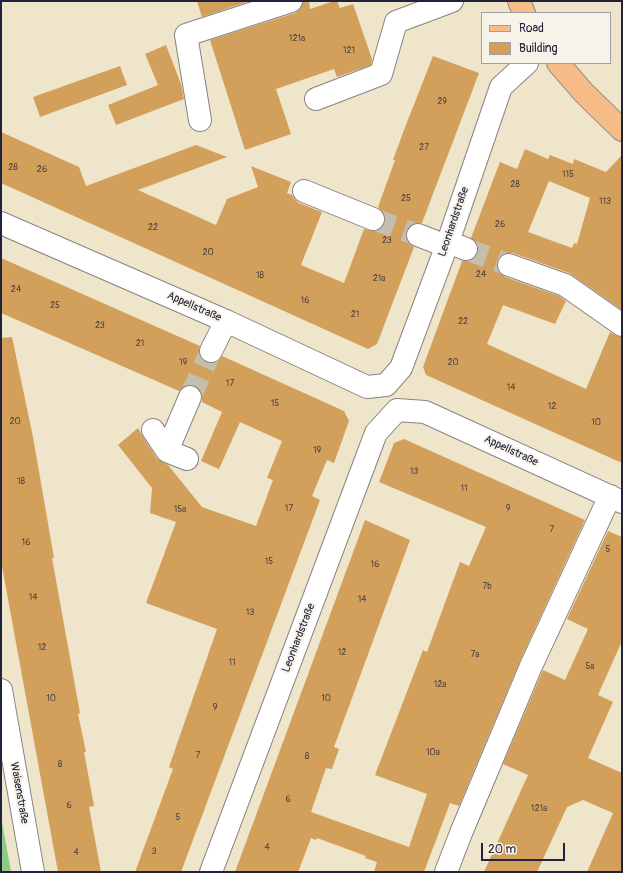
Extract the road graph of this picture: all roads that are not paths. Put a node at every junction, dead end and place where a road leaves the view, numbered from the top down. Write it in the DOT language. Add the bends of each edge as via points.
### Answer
graph roads {
  1 [pos="291,1"];
  2 [pos="452,1"];
  3 [pos="519,1"];
  4 [pos="524,12"];
  5 [pos="526,64"];
  6 [pos="559,64"];
  7 [pos="316,99"];
  8 [pos="200,120"];
  9 [pos="622,130"];
  10 [pos="304,191"];
  11 [pos="373,219"];
  12 [pos="1,223"];
  13 [pos="418,235"];
  14 [pos="454,246"];
  15 [pos="509,265"];
  16 [pos="226,321"];
  17 [pos="622,325"];
  18 [pos="211,351"];
  19 [pos="386,385"];
  20 [pos="190,397"];
  21 [pos="397,410"];
  22 [pos="153,430"];
  23 [pos="167,451"];
  24 [pos="187,459"];
  25 [pos="616,499"];
  26 [pos="1,690"];
  27 [pos="33,872"];
  28 [pos="211,872"];
  29 [pos="446,872"];
  1 -- 8 [label="street" via="186,35"];
  2 -- 7 [label="street" via="396,22 381,74"];
  3 -- 4 [label="main road"];
  5 -- 14 [label="street, Leonhardstraße" via="501,87"];
  6 -- 9 [label="main road"];
  10 -- 11 [label="street"];
  12 -- 16 [label="street, Appellstraße"];
  13 -- 14 [label="street"];
  14 -- 19 [label="street, Leonhardstraße" via="401,368"];
  15 -- 17 [label="street" via="565,285"];
  16 -- 18 [label="street"];
  16 -- 19 [label="street, Appellstraße" via="367,387"];
  20 -- 23 [label="street"];
  21 -- 25 [label="street, Appellstraße" via="425,412"];
  21 -- 28 [label="street, Leonhardstraße" via="376,433"];
  22 -- 23 [label="street"];
  23 -- 24 [label="street"];
  25 -- 29 [label="street" via="531,666"];
  26 -- 27 [label="street, Waisenstraße"];
}
